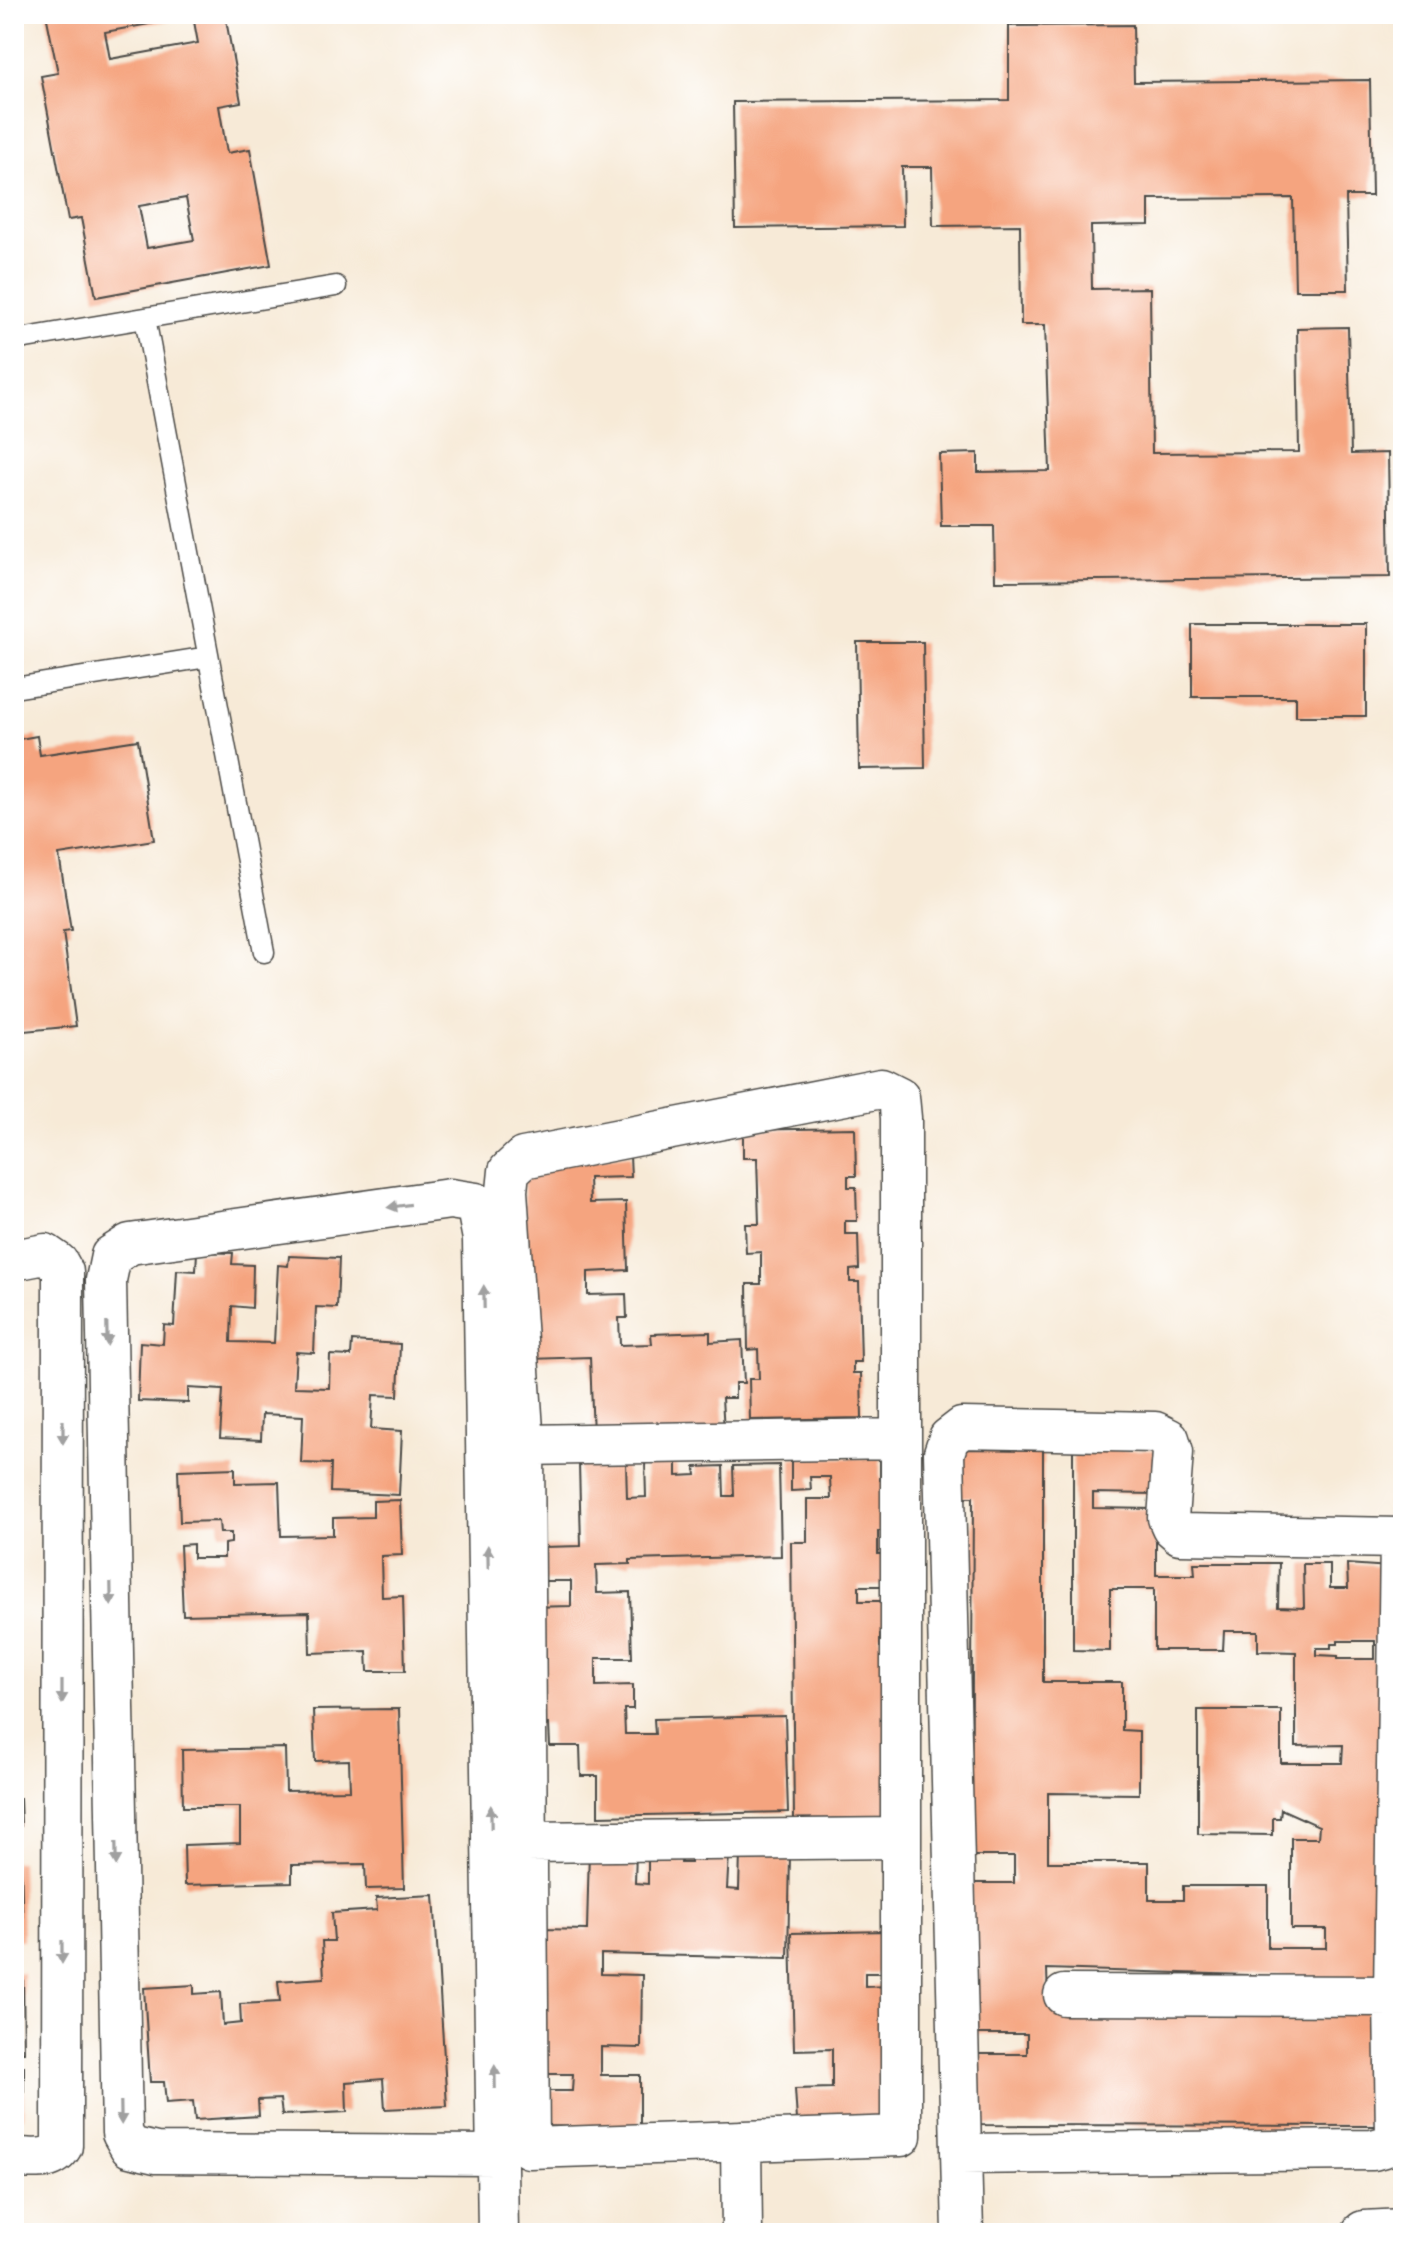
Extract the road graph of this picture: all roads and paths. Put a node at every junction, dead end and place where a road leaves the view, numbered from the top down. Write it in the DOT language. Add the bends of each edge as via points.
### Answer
graph roads {
  1 [pos="336,286"];
  2 [pos="145,318"];
  3 [pos="14,340"];
  4 [pos="208,657"];
  5 [pos="14,688"];
  6 [pos="264,952"];
  7 [pos="14,1260"];
  8 [pos="900,1439"];
  9 [pos="524,1445"];
  10 [pos="1402,1538"];
  11 [pos="900,1838"];
  12 [pos="527,1842"];
  13 [pos="1064,1995"];
  14 [pos="1394,1996"];
  15 [pos="741,2141"];
  16 [pos="961,2154"];
  17 [pos="496,2155"];
  18 [pos="14,2158"];
  19 [pos="1403,2231"];
  20 [pos="498,2233"];
  21 [pos="742,2233"];
  22 [pos="963,2233"];
  23 [pos="1364,2233"];
  1 -- 2 [label="lane"];
  2 -- 3 [label="lane"];
  2 -- 4 [label="lane"];
  4 -- 5 [label="lane"];
  4 -- 6 [label="lane"];
  7 -- 18 [label="street, one-way" via="45,1254 63,1272 62,2146 50,2158"];
  8 -- 9 [label="street"];
  8 -- 9 [label="street" via="901,1118 899,1097 881,1088 523,1158 509,1171"];
  8 -- 11 [label="street"];
  9 -- 12 [label="street"];
  10 -- 14 [label="street"];
  10 -- 16 [label="street" via="1180,1534 1168,1518 1173,1452 1169,1439 1155,1432 962,1428 949,1438 944,1453"];
  11 -- 12 [label="street"];
  11 -- 15 [label="street" via="901,2136"];
  12 -- 15 [label="street" via="529,2148"];
  13 -- 14 [label="street"];
  14 -- 16 [label="street" via="1396,2136 1387,2146"];
  15 -- 21 [label="street"];
  16 -- 22 [label="street"];
  17 -- 17 [label="street, one-way" via="483,1239 476,1203 450,1199 130,1244 111,1256 106,1280 122,2133 130,2147 156,2153"];
  17 -- 20 [label="street"];
  19 -- 23 [label="street"];
}
